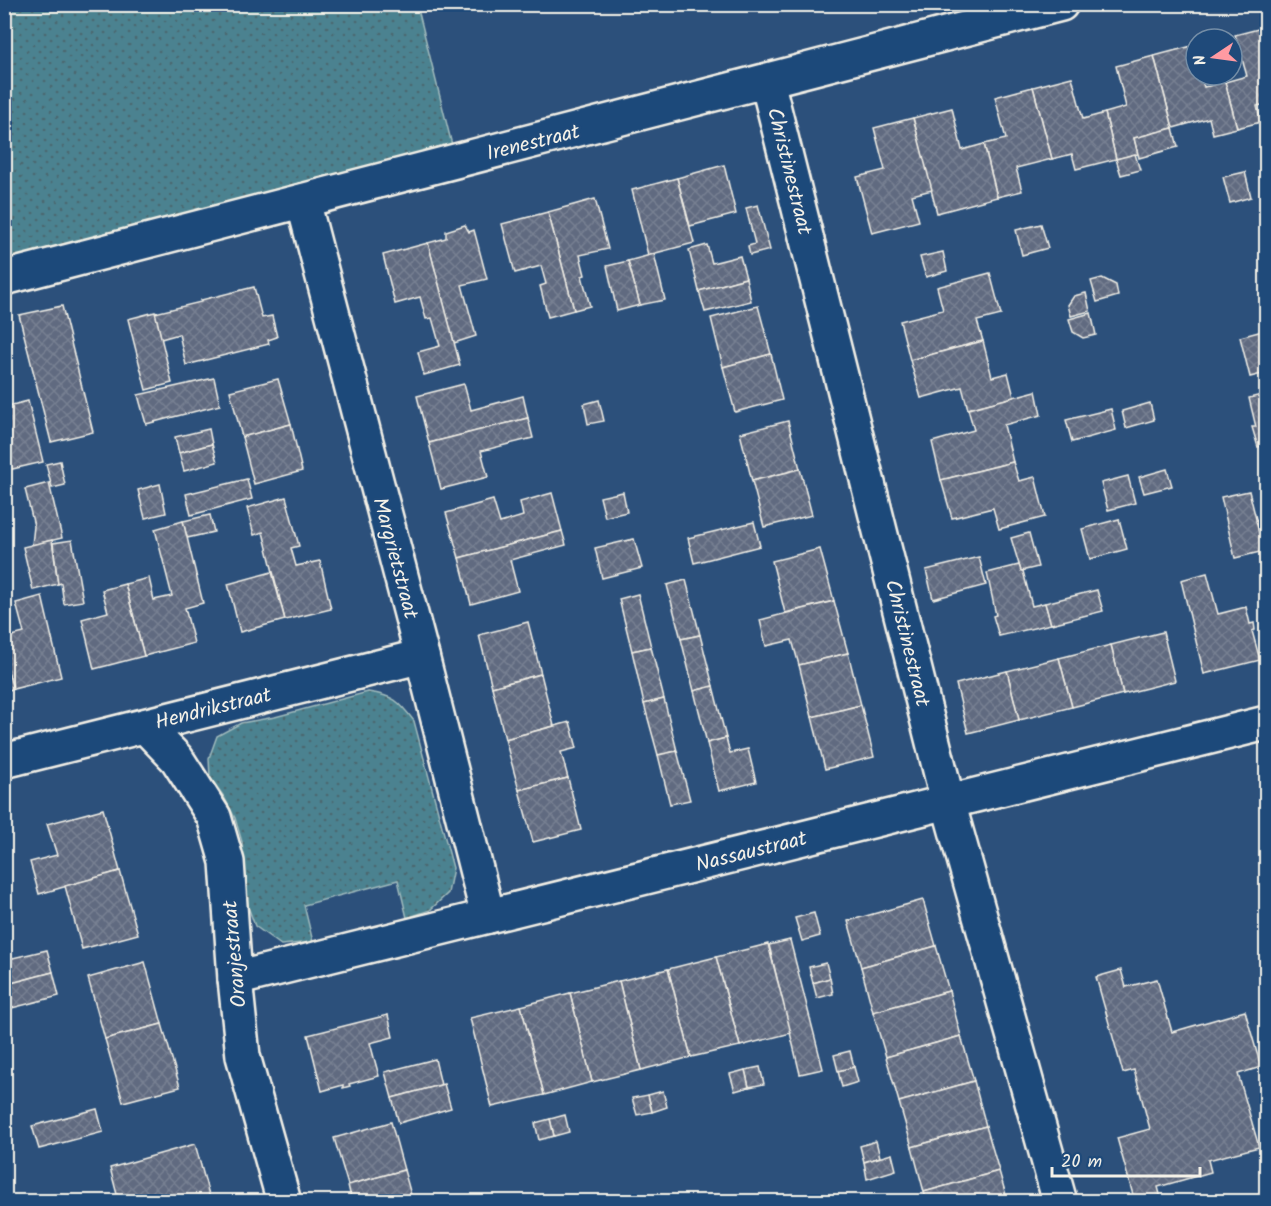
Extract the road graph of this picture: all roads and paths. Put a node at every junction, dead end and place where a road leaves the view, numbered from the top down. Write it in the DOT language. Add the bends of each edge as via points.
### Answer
graph roads {
  1 [pos="1061,4"];
  2 [pos="767,81"];
  3 [pos="303,201"];
  4 [pos="4,278"];
  5 [pos="422,656"];
  6 [pos="1266,723"];
  7 [pos="145,726"];
  8 [pos="4,760"];
  9 [pos="948,802"];
  10 [pos="488,916"];
  11 [pos="235,980"];
  12 [pos="284,1202"];
  13 [pos="1060,1202"];
  1 -- 2 [label="street, Irenestraat"];
  2 -- 3 [label="street, Irenestraat"];
  2 -- 9 [label="street, Christinestraat"];
  3 -- 4 [label="street, Irenestraat"];
  3 -- 5 [label="street, Margrietstraat"];
  5 -- 7 [label="street, Hendrikstraat"];
  5 -- 10 [label="street, Margrietstraat"];
  6 -- 9 [label="street, Nassaustraat"];
  7 -- 8 [label="street, Hendrikstraat"];
  7 -- 11 [label="street, Oranjestraat" via="177,759 214,817 227,862"];
  9 -- 10 [label="street, Nassaustraat"];
  9 -- 13 [label="street, Christinestraat"];
  10 -- 11 [label="street, Nassaustraat"];
  11 -- 12 [label="street, Oranjestraat" via="243,1056"];
}
